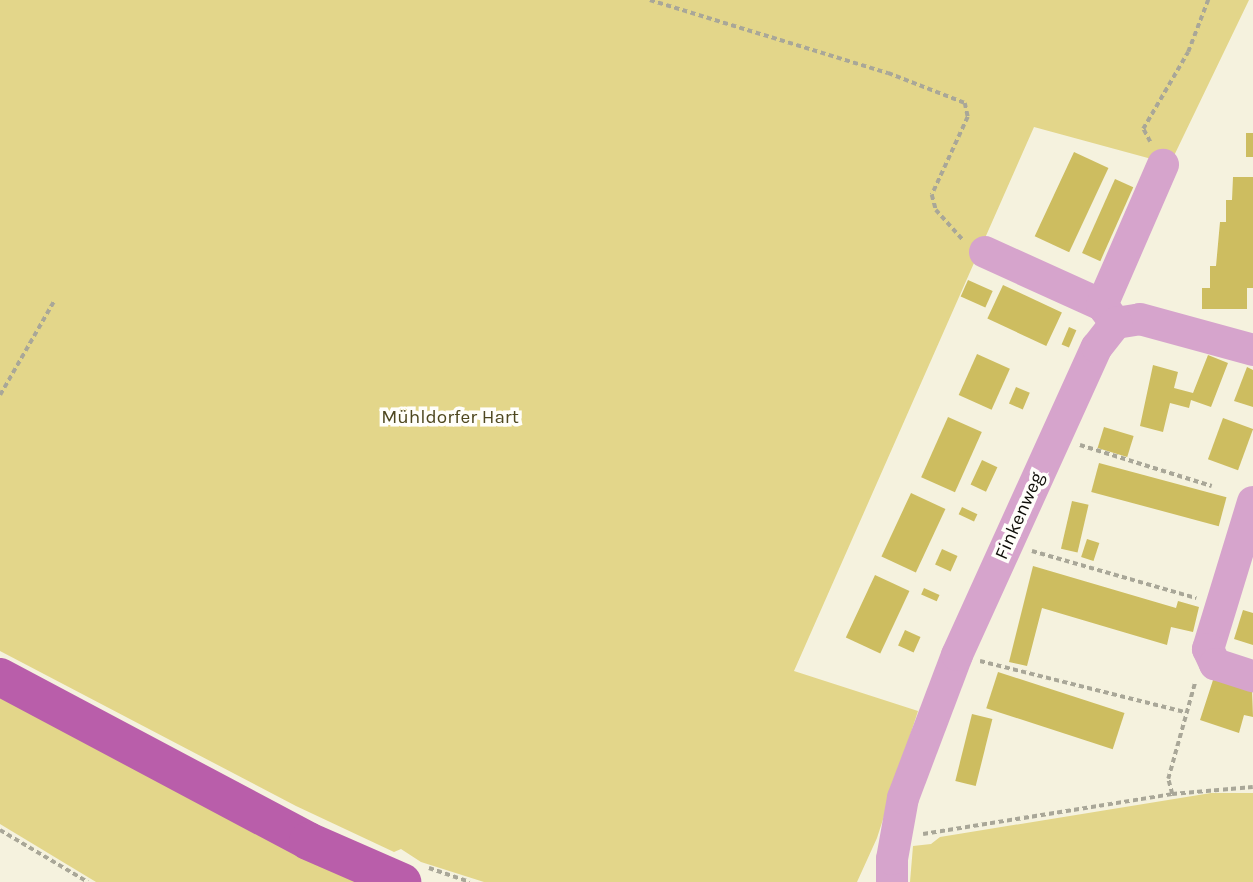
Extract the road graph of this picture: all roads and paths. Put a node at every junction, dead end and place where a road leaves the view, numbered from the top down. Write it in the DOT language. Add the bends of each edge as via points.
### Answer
graph roads {
  1 [pos="650,0"];
  2 [pos="1208,0"];
  3 [pos="1163,165"];
  4 [pos="985,252"];
  5 [pos="54,300"];
  6 [pos="1109,314"];
  7 [pos="1253,350"];
  8 [pos="0,395"];
  9 [pos="1060,428"];
  10 [pos="1212,486"];
  11 [pos="1253,502"];
  12 [pos="1008,543"];
  13 [pos="1222,606"];
  14 [pos="957,655"];
  15 [pos="1211,655"];
  16 [pos="1253,676"];
  17 [pos="0,677"];
  18 [pos="1185,712"];
  19 [pos="1253,788"];
  20 [pos="1172,794"];
  21 [pos="0,830"];
  22 [pos="891,870"];
  23 [pos="88,882"];
  24 [pos="402,882"];
  1 -- 4 [label="path" via="888,73 965,103 968,117 932,195 933,204 956,236"];
  2 -- 3 [label="path" via="1188,52 1143,129"];
  3 -- 6 [label="street, Finkenweg"];
  4 -- 6 [label="street"];
  5 -- 8 [label="path"];
  6 -- 7 [label="street"];
  6 -- 9 [label="street, Finkenweg"];
  9 -- 10 [label="path" via="1084,448"];
  9 -- 12 [label="street, Finkenweg"];
  11 -- 13 [label="street"];
  12 -- 13 [label="path"];
  12 -- 14 [label="street, Finkenweg"];
  13 -- 15 [label="street" via="1208,649"];
  14 -- 18 [label="path"];
  14 -- 22 [label="street, Finkenweg" via="903,798"];
  15 -- 16 [label="street" via="1214,664"];
  15 -- 18 [label="path" via="1202,661"];
  17 -- 24 [label="main road" via="308,841"];
  18 -- 20 [label="path" via="1168,779"];
  19 -- 20 [label="path"];
  20 -- 22 [label="path"];
  21 -- 23 [label="path"];
}
